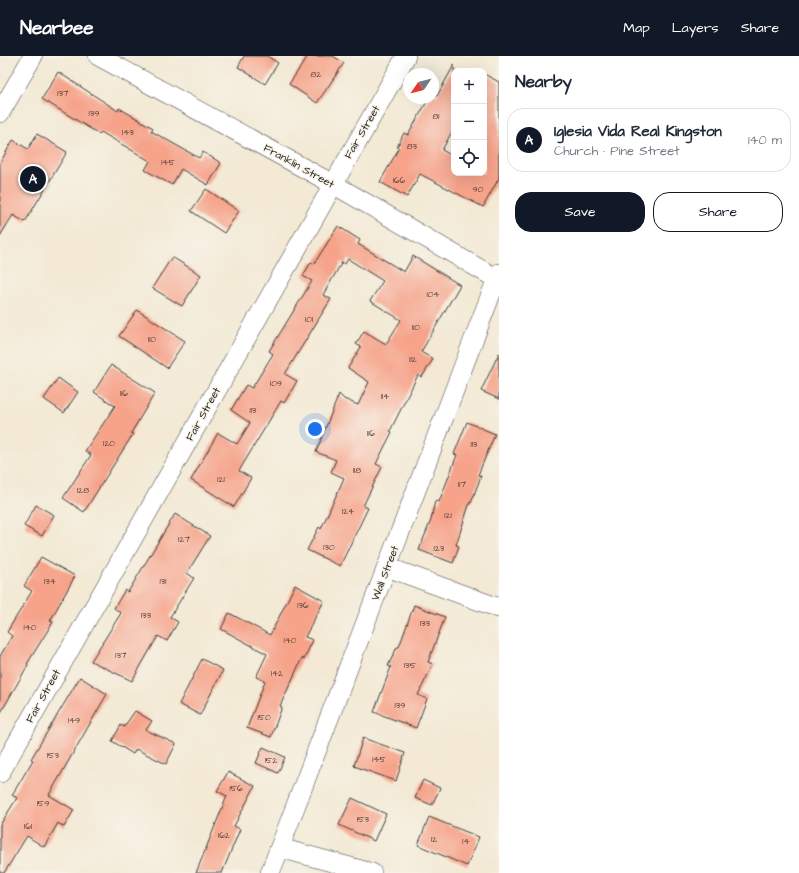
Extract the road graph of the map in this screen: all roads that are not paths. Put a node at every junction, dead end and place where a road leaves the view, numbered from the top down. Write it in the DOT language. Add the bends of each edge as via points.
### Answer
graph roads {
  1 [pos="33,56"];
  2 [pos="98,56"];
  3 [pos="406,56"];
  4 [pos="0,113"];
  5 [pos="333,184"];
  6 [pos="498,276"];
  7 [pos="387,567"];
  8 [pos="499,608"];
  9 [pos="0,773"];
  10 [pos="280,848"];
  11 [pos="270,873"];
  12 [pos="372,873"];
  1 -- 4 [label="street"];
  2 -- 5 [label="street, Franklin Street"];
  3 -- 5 [label="street, Fair Street"];
  5 -- 6 [label="street, Franklin Street"];
  5 -- 9 [label="street, Fair Street"];
  6 -- 7 [label="street, Wall Street"];
  7 -- 8 [label="street"];
  7 -- 10 [label="street, Wall Street"];
  10 -- 11 [label="street, Wall Street"];
  10 -- 12 [label="street"];
}
